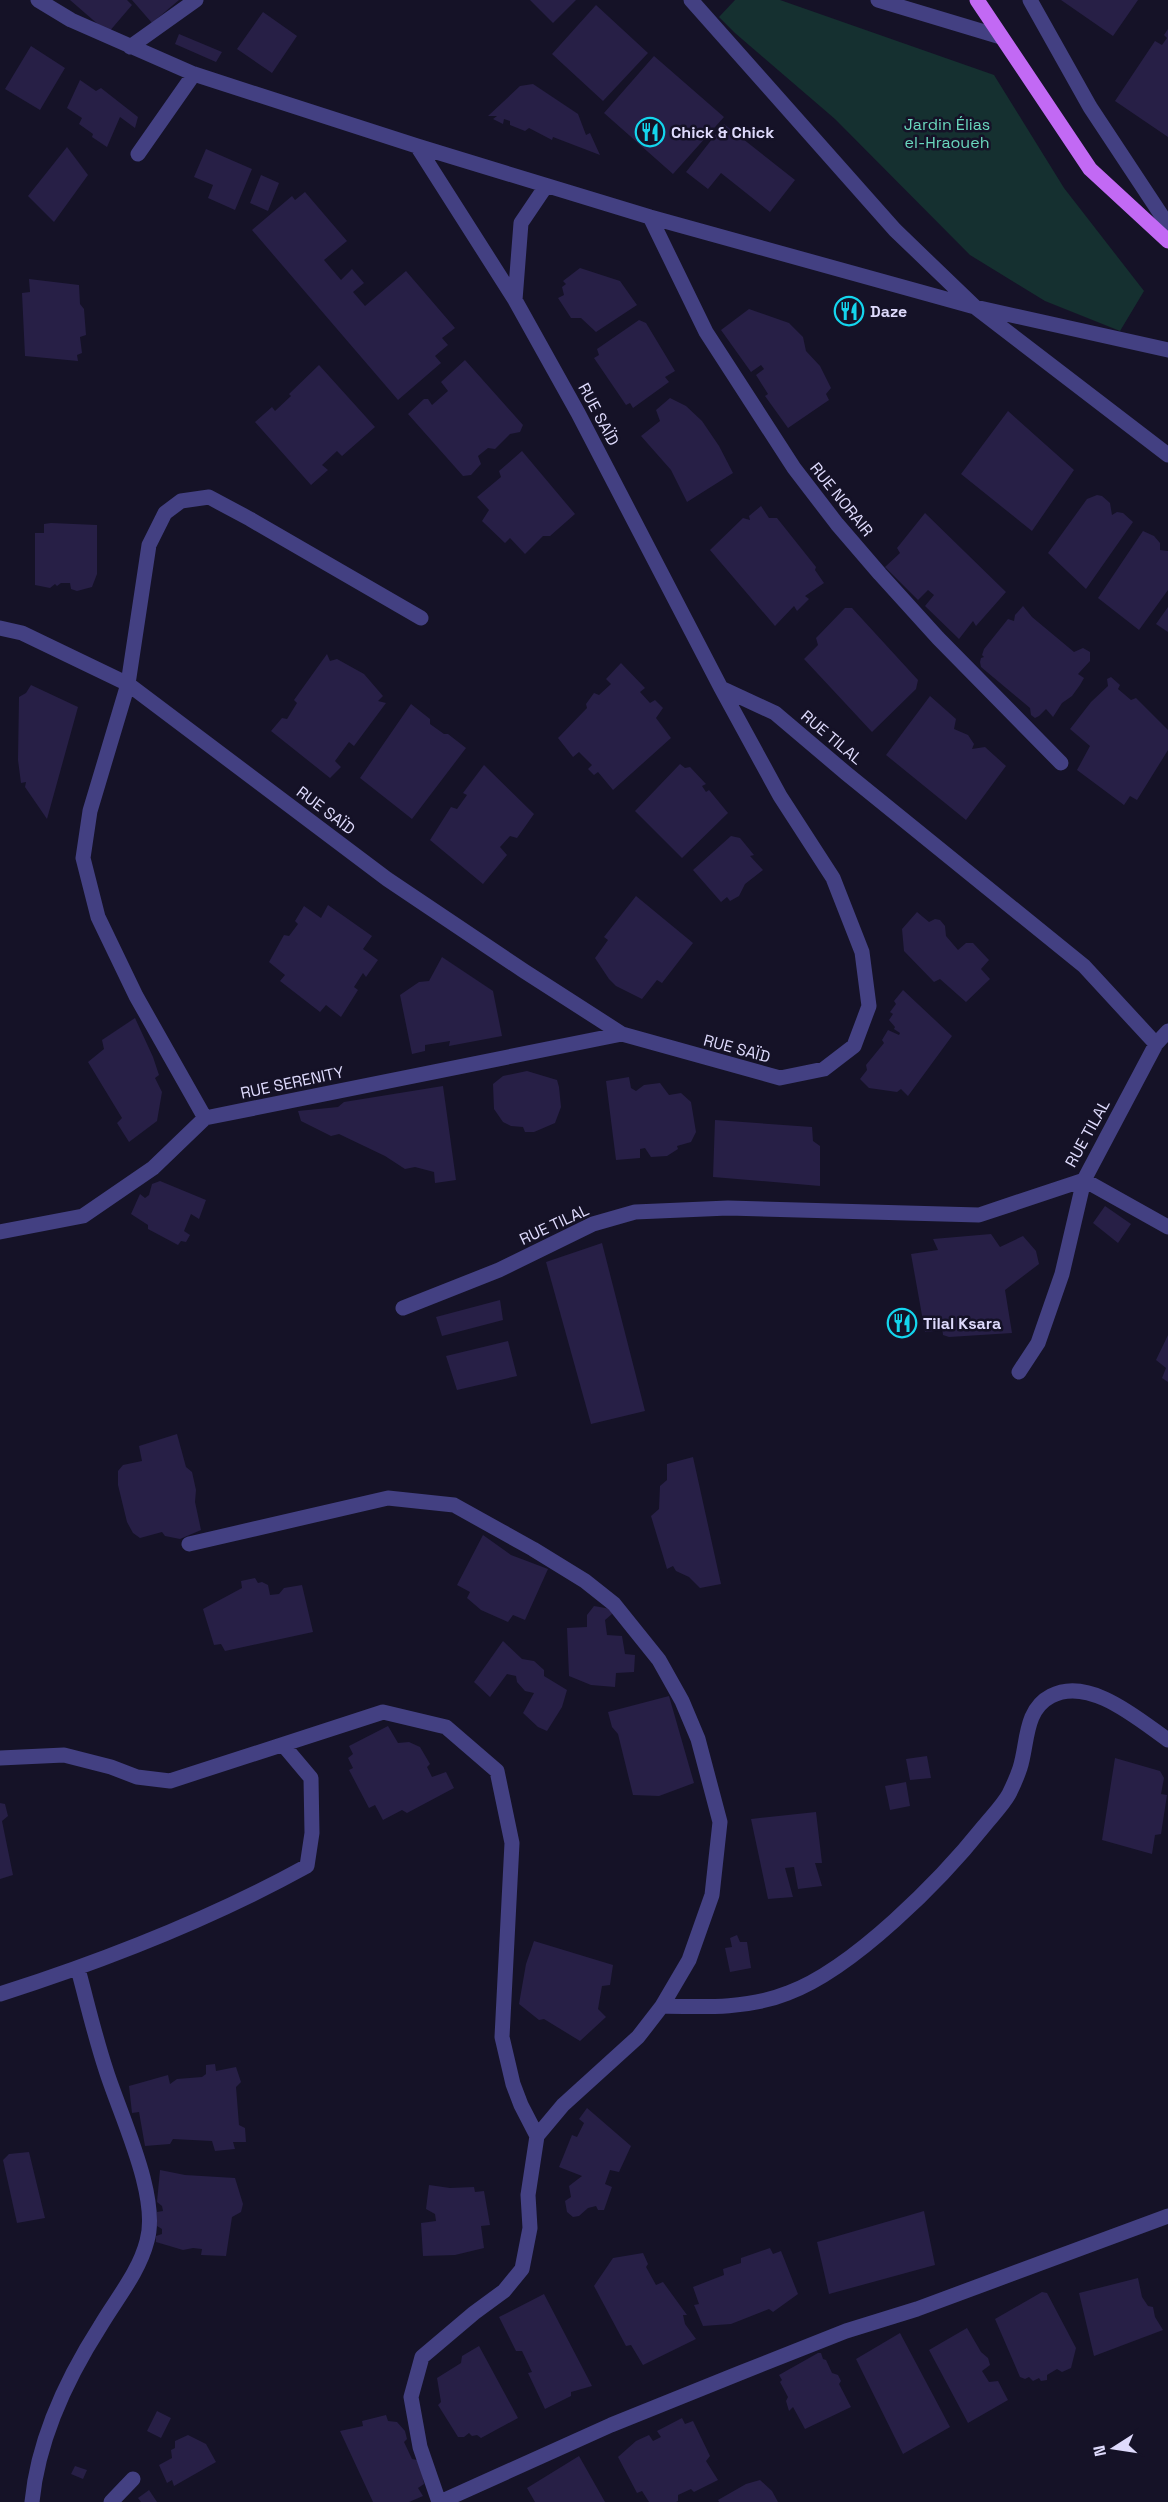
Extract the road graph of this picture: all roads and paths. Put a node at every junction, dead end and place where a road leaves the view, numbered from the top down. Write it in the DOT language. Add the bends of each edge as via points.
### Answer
graph roads {
  1 [pos="38,0"];
  2 [pos="196,0"];
  3 [pos="691,0"];
  4 [pos="878,0"];
  5 [pos="977,0"];
  6 [pos="1030,0"];
  7 [pos="1001,37"];
  8 [pos="130,47"];
  9 [pos="194,74"];
  10 [pos="417,146"];
  11 [pos="138,154"];
  12 [pos="546,186"];
  13 [pos="650,217"];
  14 [pos="1168,225"];
  15 [pos="1168,241"];
  16 [pos="515,300"];
  17 [pos="975,307"];
  18 [pos="1168,350"];
  19 [pos="1168,455"];
  20 [pos="421,618"];
  21 [pos="0,628"];
  22 [pos="128,684"];
  23 [pos="721,688"];
  24 [pos="1061,763"];
  25 [pos="1168,1031"];
  26 [pos="622,1034"];
  27 [pos="1156,1044"];
  28 [pos="206,1118"];
  29 [pos="1084,1180"];
  30 [pos="1168,1227"];
  31 [pos="0,1232"];
  32 [pos="403,1308"];
  33 [pos="1019,1372"];
  34 [pos="189,1544"];
  35 [pos="1168,1740"];
  36 [pos="284,1746"];
  37 [pos="0,1758"];
  38 [pos="78,1969"];
  39 [pos="0,1994"];
  40 [pos="662,2006"];
  41 [pos="537,2136"];
  42 [pos="1168,2216"];
  43 [pos="133,2479"];
  44 [pos="32,2502"];
  45 [pos="111,2502"];
  46 [pos="440,2502"];
  1 -- 8 [label="street"];
  2 -- 8 [label="street"];
  3 -- 17 [label="street" via="895,230"];
  4 -- 7 [label="street"];
  5 -- 7 [label="main road"];
  6 -- 14 [label="street" via="1090,107"];
  7 -- 15 [label="main road" via="1090,169"];
  8 -- 9 [label="street"];
  9 -- 10 [label="street"];
  9 -- 11 [label="street"];
  10 -- 12 [label="street"];
  10 -- 16 [label="street, RUE SAÏD"];
  12 -- 13 [label="street"];
  12 -- 16 [label="street" via="521,223"];
  13 -- 17 [label="street"];
  13 -- 24 [label="street, RUE NORAIR" via="706,332 801,477 837,524 938,638"];
  16 -- 23 [label="street, RUE SAÏD"];
  17 -- 18 [label="street"];
  17 -- 19 [label="street"];
  20 -- 22 [label="street" via="208,497 181,501 165,513 149,545"];
  21 -- 22 [label="street, RUE SAÏD" via="22,633"];
  22 -- 26 [label="street, RUE SAÏD" via="387,879"];
  22 -- 28 [label="street" via="90,811 83,858 103,927 136,996"];
  23 -- 26 [label="street, RUE SAÏD" via="780,796 832,879 862,952 869,1006 854,1046 824,1069 780,1078"];
  23 -- 27 [label="street, RUE TILAL" via="775,712 1084,966"];
  25 -- 27 [label="street"];
  26 -- 28 [label="street, RUE SERENITY"];
  27 -- 29 [label="street, RUE TILAL"];
  28 -- 31 [label="street" via="153,1168 84,1216"];
  29 -- 30 [label="street"];
  29 -- 32 [label="street, RUE TILAL" via="979,1215 728,1208 635,1212 593,1224 499,1270"];
  29 -- 33 [label="street" via="1062,1274 1038,1343"];
  34 -- 40 [label="street" via="388,1498 424,1500 454,1505 585,1581 614,1604 658,1660 682,1701 698,1740 720,1822 712,1895 689,1960"];
  35 -- 40 [label="street" via="1120,1707 1085,1691 1067,1690 1051,1696 1040,1703 1032,1716 1020,1768 1008,1796 965,1850 864,1947 821,1976 764,2001 711,2007"];
  36 -- 37 [label="street" via="170,1781 137,1778 64,1755"];
  36 -- 38 [label="street" via="311,1778 312,1833 307,1866 189,1925"];
  36 -- 41 [label="street" via="383,1712 446,1727 497,1771 512,1843 502,2037 513,2084"];
  38 -- 39 [label="street"];
  38 -- 44 [label="street" via="105,2068 150,2202 148,2240 131,2278 99,2326 62,2397 34,2475"];
  40 -- 41 [label="street" via="638,2037 563,2105"];
  41 -- 46 [label="street" via="528,2195 530,2228 522,2269 504,2291 422,2357 411,2397 420,2447"];
  42 -- 46 [label="street" via="761,2364 611,2425"];
  43 -- 45 [label="street"];
}
